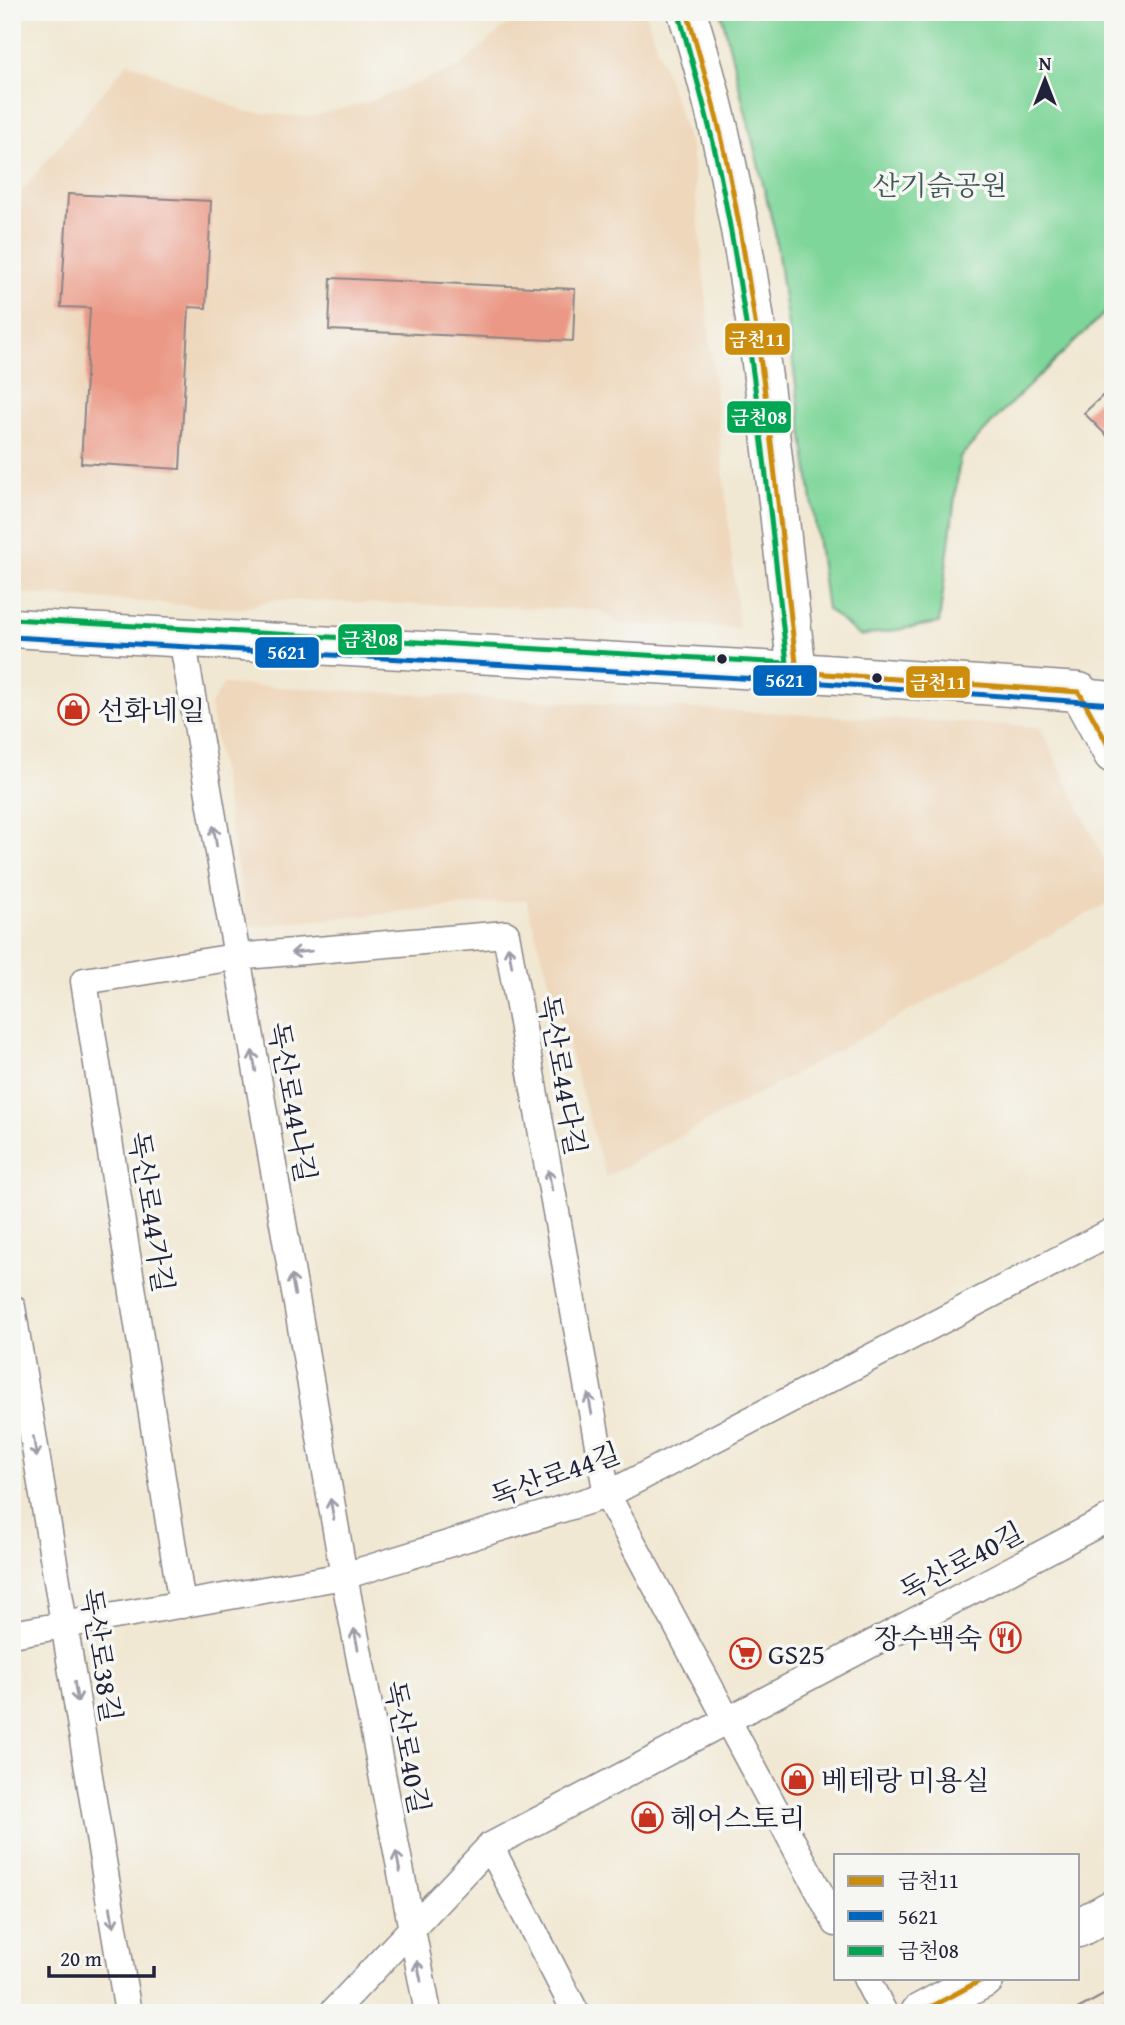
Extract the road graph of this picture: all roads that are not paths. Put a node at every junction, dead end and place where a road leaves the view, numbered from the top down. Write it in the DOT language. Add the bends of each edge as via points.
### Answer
graph roads {
  1 [pos="687,12"];
  2 [pos="12,628"];
  3 [pos="182,638"];
  4 [pos="797,672"];
  5 [pos="1096,693"];
  6 [pos="1113,754"];
  7 [pos="235,957"];
  8 [pos="1113,1231"];
  9 [pos="12,1307"];
  10 [pos="607,1495"];
  11 [pos="1113,1516"];
  12 [pos="344,1576"];
  13 [pos="182,1605"];
  14 [pos="65,1625"];
  15 [pos="12,1634"];
  16 [pos="727,1720"];
  17 [pos="490,1846"];
  18 [pos="1113,1909"];
  19 [pos="834,1919"];
  20 [pos="1080,1927"];
  21 [pos="411,1929"];
  22 [pos="867,1980"];
  23 [pos="981,1980"];
  24 [pos="128,2013"];
  25 [pos="332,2013"];
  26 [pos="428,2013"];
  27 [pos="576,2013"];
  28 [pos="884,2013"];
  29 [pos="920,2013"];
  1 -- 4 [label="street" via="726,160 751,283"];
  2 -- 3 [label="street"];
  3 -- 4 [label="street"];
  7 -- 3 [label="street, 독산로44나길, one-way"];
  4 -- 5 [label="street"];
  5 -- 6 [label="street"];
  10 -- 7 [label="street, 독산로44다길, one-way" via="506,934"];
  12 -- 7 [label="street, 독산로44나길, one-way"];
  7 -- 13 [label="street, 독산로44가길" via="83,981"];
  8 -- 10 [label="street, 독산로44길"];
  9 -- 14 [label="street, 독산로38길, one-way"];
  10 -- 12 [label="street, 독산로44길"];
  10 -- 16 [label="street"];
  11 -- 16 [label="street, 독산로40길"];
  12 -- 13 [label="street, 독산로44길"];
  21 -- 12 [label="street, 독산로40길, one-way"];
  13 -- 14 [label="street, 독산로44길"];
  14 -- 15 [label="street, 독산로44길"];
  14 -- 24 [label="street, 독산로38길, one-way"];
  16 -- 17 [label="street, 독산로40길"];
  16 -- 19 [label="street"];
  17 -- 21 [label="street, 독산로40길"];
  17 -- 27 [label="street"];
  18 -- 20 [label="street"];
  21 -- 25 [label="street, 독산로40길"];
  26 -- 21 [label="street, 독산로40길, one-way"];
  22 -- 28 [label="street"];
  23 -- 29 [label="street"];
}
